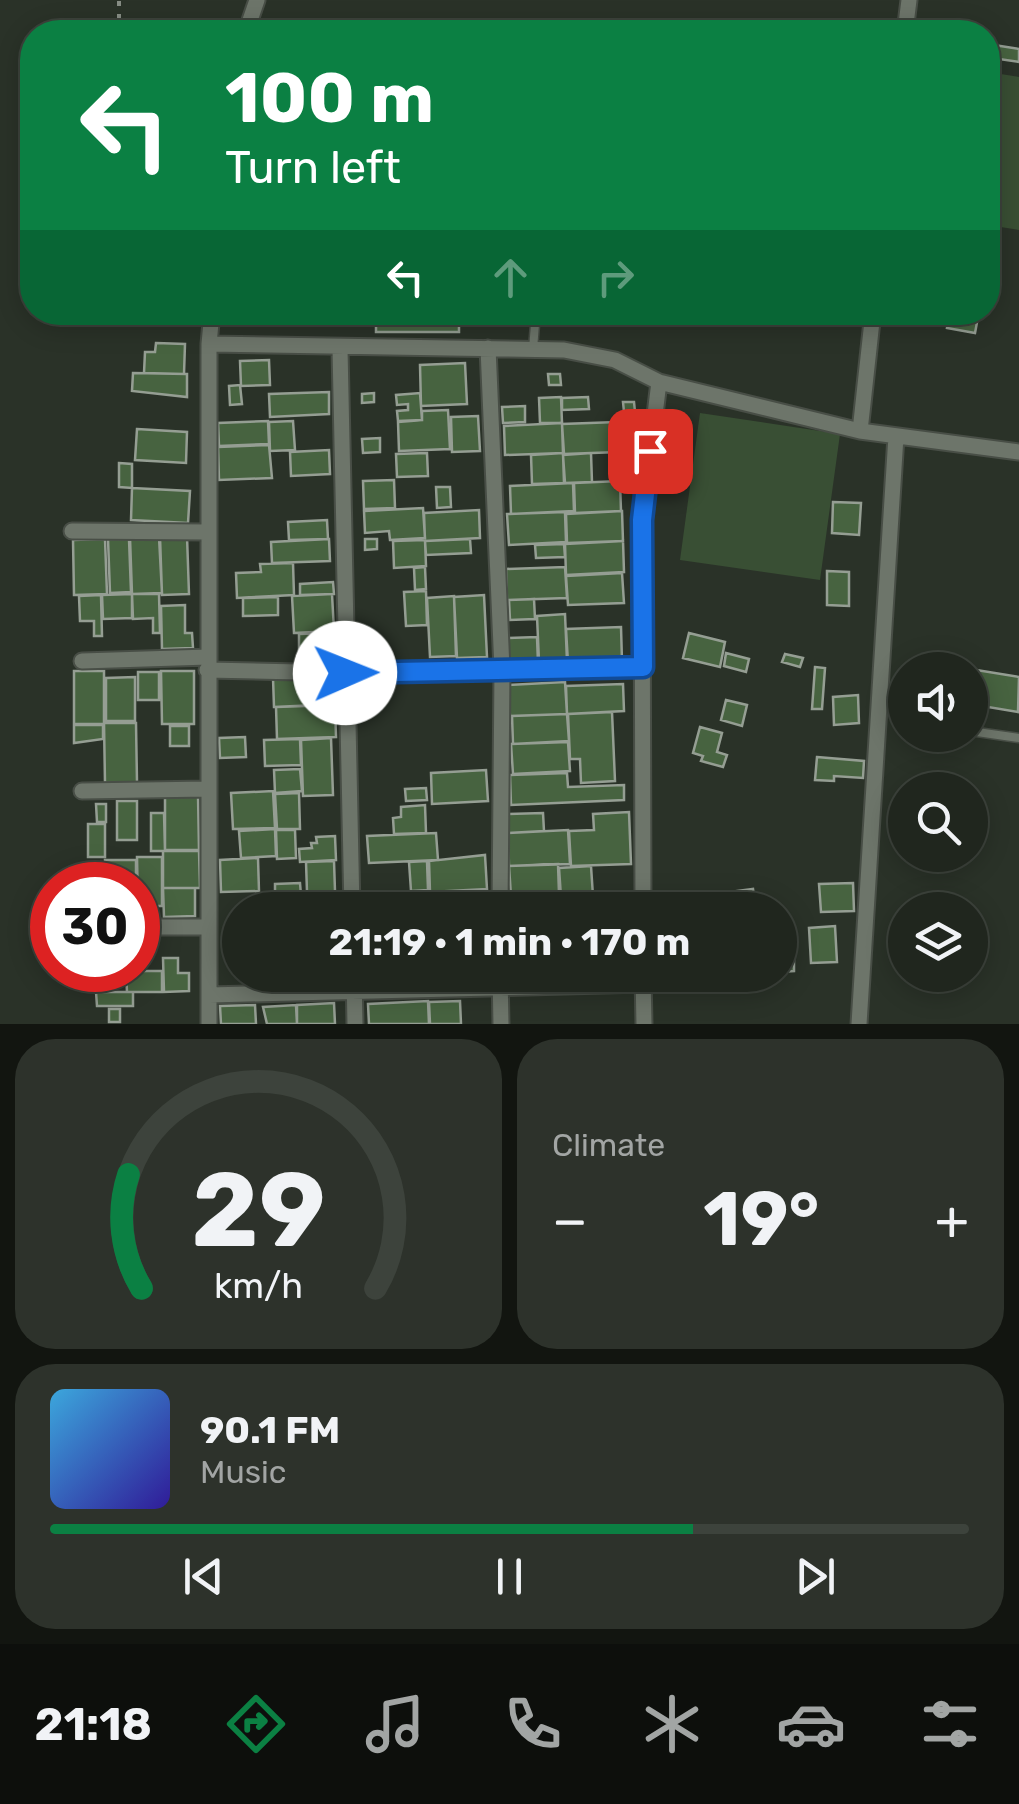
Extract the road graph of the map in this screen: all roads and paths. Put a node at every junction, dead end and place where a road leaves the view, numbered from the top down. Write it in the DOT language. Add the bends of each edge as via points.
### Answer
graph roads {
  1 [pos="211,325"];
  2 [pos="535,325"];
  3 [pos="872,325"];
  4 [pos="209,344"];
  5 [pos="488,348"];
  6 [pos="340,349"];
  7 [pos="533,349"];
  8 [pos="659,382"];
  9 [pos="860,431"];
  10 [pos="896,436"];
  11 [pos="1019,452"];
  12 [pos="72,531"];
  13 [pos="208,532"];
  14 [pos="82,662"];
  15 [pos="208,664"];
  16 [pos="643,667"];
  17 [pos="502,670"];
  18 [pos="345,673"];
  19 [pos="988,734"];
  20 [pos="1019,738"];
  21 [pos="208,788"];
  22 [pos="82,791"];
  23 [pos="351,892"];
  24 [pos="500,892"];
  25 [pos="643,892"];
  26 [pos="209,927"];
  27 [pos="160,928"];
  28 [pos="249,992"];
  29 [pos="354,992"];
  30 [pos="500,992"];
  31 [pos="643,992"];
  32 [pos="210,995"];
  33 [pos="209,1024"];
  34 [pos="356,1024"];
  35 [pos="501,1024"];
  36 [pos="644,1024"];
  37 [pos="859,1024"];
  1 -- 4 [label="street"];
  2 -- 7 [label="lane"];
  3 -- 9 [label="street"];
  4 -- 6 [label="street"];
  4 -- 13 [label="street"];
  5 -- 6 [label="street"];
  5 -- 7 [label="street"];
  5 -- 17 [label="street"];
  6 -- 18 [label="street"];
  7 -- 8 [label="street" via="615,360"];
  8 -- 9 [label="street"];
  8 -- 16 [label="street" via="642,520"];
  9 -- 10 [label="street"];
  10 -- 11 [label="street"];
  10 -- 37 [label="street"];
  12 -- 13 [label="street"];
  13 -- 15 [label="street"];
  14 -- 15 [label="street"];
  15 -- 18 [label="street"];
  15 -- 21 [label="street"];
  16 -- 17 [label="street"];
  16 -- 25 [label="street"];
  17 -- 18 [label="street"];
  17 -- 24 [label="street"];
  18 -- 23 [label="street"];
  19 -- 20 [label="lane"];
  21 -- 22 [label="street"];
  21 -- 26 [label="street"];
  26 -- 27 [label="street"];
  26 -- 32 [label="street"];
  28 -- 32 [label="street"];
  29 -- 34 [label="street"];
  30 -- 35 [label="street"];
  31 -- 36 [label="street"];
  32 -- 33 [label="street"];
}
